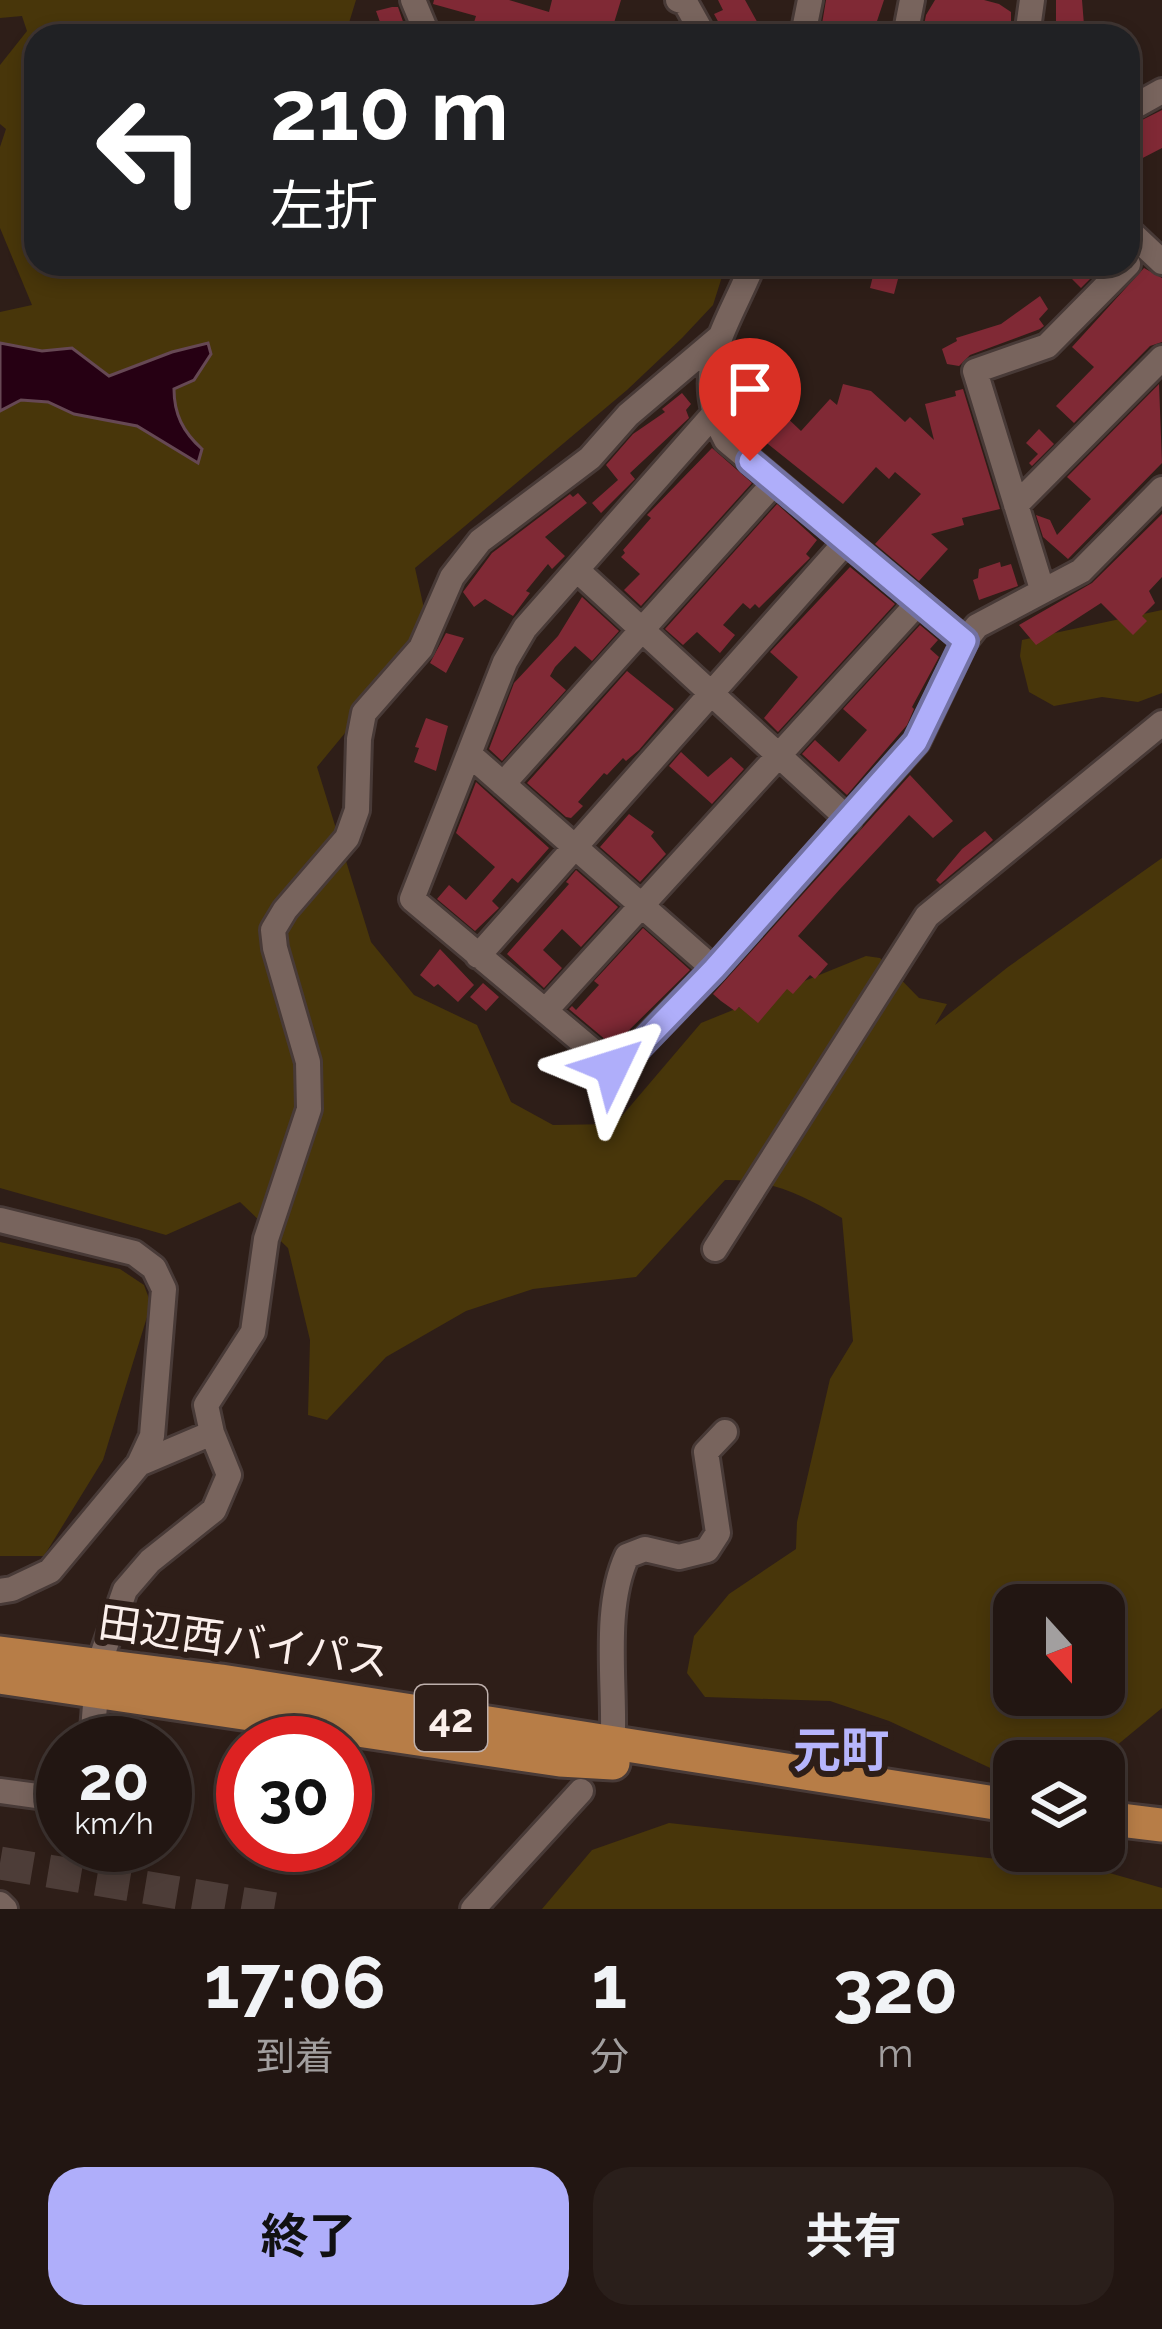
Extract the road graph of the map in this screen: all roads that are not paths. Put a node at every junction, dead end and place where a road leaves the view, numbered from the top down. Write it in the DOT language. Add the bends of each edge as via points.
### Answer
graph roads {
  1 [pos="748,276"];
  2 [pos="1115,276"];
  3 [pos="721,337"];
  4 [pos="1162,358"];
  5 [pos="713,415"];
  6 [pos="775,482"];
  7 [pos="1162,489"];
  8 [pos="1016,505"];
  9 [pos="845,544"];
  10 [pos="577,570"];
  11 [pos="1042,590"];
  12 [pos="918,603"];
  13 [pos="642,630"];
  14 [pos="965,641"];
  15 [pos="711,694"];
  16 [pos="1162,723"];
  17 [pos="469,754"];
  18 [pos="778,755"];
  19 [pos="503,784"];
  20 [pos="849,820"];
  21 [pos="575,847"];
  22 [pos="641,905"];
  23 [pos="478,956"];
  24 [pos="714,969"];
  25 [pos="544,1011"];
  26 [pos="0,1220"];
  27 [pos="715,1249"];
  28 [pos="212,1432"];
  29 [pos="725,1432"];
  30 [pos="139,1464"];
  31 [pos="0,1591"];
  32 [pos="0,1652"];
  33 [pos="0,1678"];
  34 [pos="97,1680"];
  35 [pos="94,1716"];
  36 [pos="613,1729"];
  37 [pos="581,1791"];
  38 [pos="0,1792"];
  39 [pos="36,1796"];
  40 [pos="993,1803"];
  41 [pos="1125,1821"];
  42 [pos="1162,1826"];
  43 [pos="473,1909"];
  1 -- 3 [label="street"];
  2 -- 8 [label="street" via="1047,346 975,371"];
  3 -- 5 [label="street" via="707,386"];
  3 -- 28 [label="street" via="590,458 480,541 452,577 421,649 364,713 357,810 347,838 274,930 308,1062 310,1109 266,1239 253,1332 206,1405"];
  4 -- 8 [label="street"];
  5 -- 6 [label="street" via="726,440"];
  5 -- 10 [label="street"];
  6 -- 9 [label="street"];
  6 -- 13 [label="street"];
  7 -- 11 [label="street" via="1082,571"];
  8 -- 11 [label="street"];
  9 -- 12 [label="street"];
  9 -- 15 [label="street"];
  10 -- 13 [label="street"];
  10 -- 17 [label="street" via="505,662"];
  11 -- 14 [label="street"];
  12 -- 14 [label="street"];
  12 -- 18 [label="street"];
  13 -- 15 [label="street"];
  13 -- 19 [label="street"];
  14 -- 20 [label="street" via="916,742"];
  15 -- 18 [label="street"];
  15 -- 21 [label="street"];
  16 -- 27 [label="street" via="927,916"];
  17 -- 19 [label="street"];
  17 -- 23 [label="street" via="412,899"];
  18 -- 20 [label="street"];
  18 -- 22 [label="street"];
  19 -- 21 [label="street"];
  20 -- 24 [label="street"];
  21 -- 22 [label="street"];
  21 -- 23 [label="street"];
  22 -- 24 [label="street"];
  22 -- 25 [label="street"];
  23 -- 25 [label="street"];
  24 -- 25 [label="street" via="612,1067"];
  26 -- 30 [label="street" via="134,1253 154,1268 164,1289 152,1436"];
  28 -- 30 [label="street"];
  28 -- 34 [label="street" via="229,1475 214,1510 124,1590"];
  29 -- 36 [label="street" via="706,1452 718,1533 707,1550 679,1557 645,1549 627,1556 620,1571"];
  30 -- 31 [label="street" via="50,1571"];
  32 -- 34 [label="highway, 田辺西バイパス / 42"];
  33 -- 34 [label="highway, 田辺西バイパス / 42"];
  34 -- 35 [label="street"];
  34 -- 40 [label="highway, 田辺西バイパス / 42" via="221,1682"];
  37 -- 43 [label="street"];
  38 -- 39 [label="street"];
  41 -- 42 [label="highway"];
}
